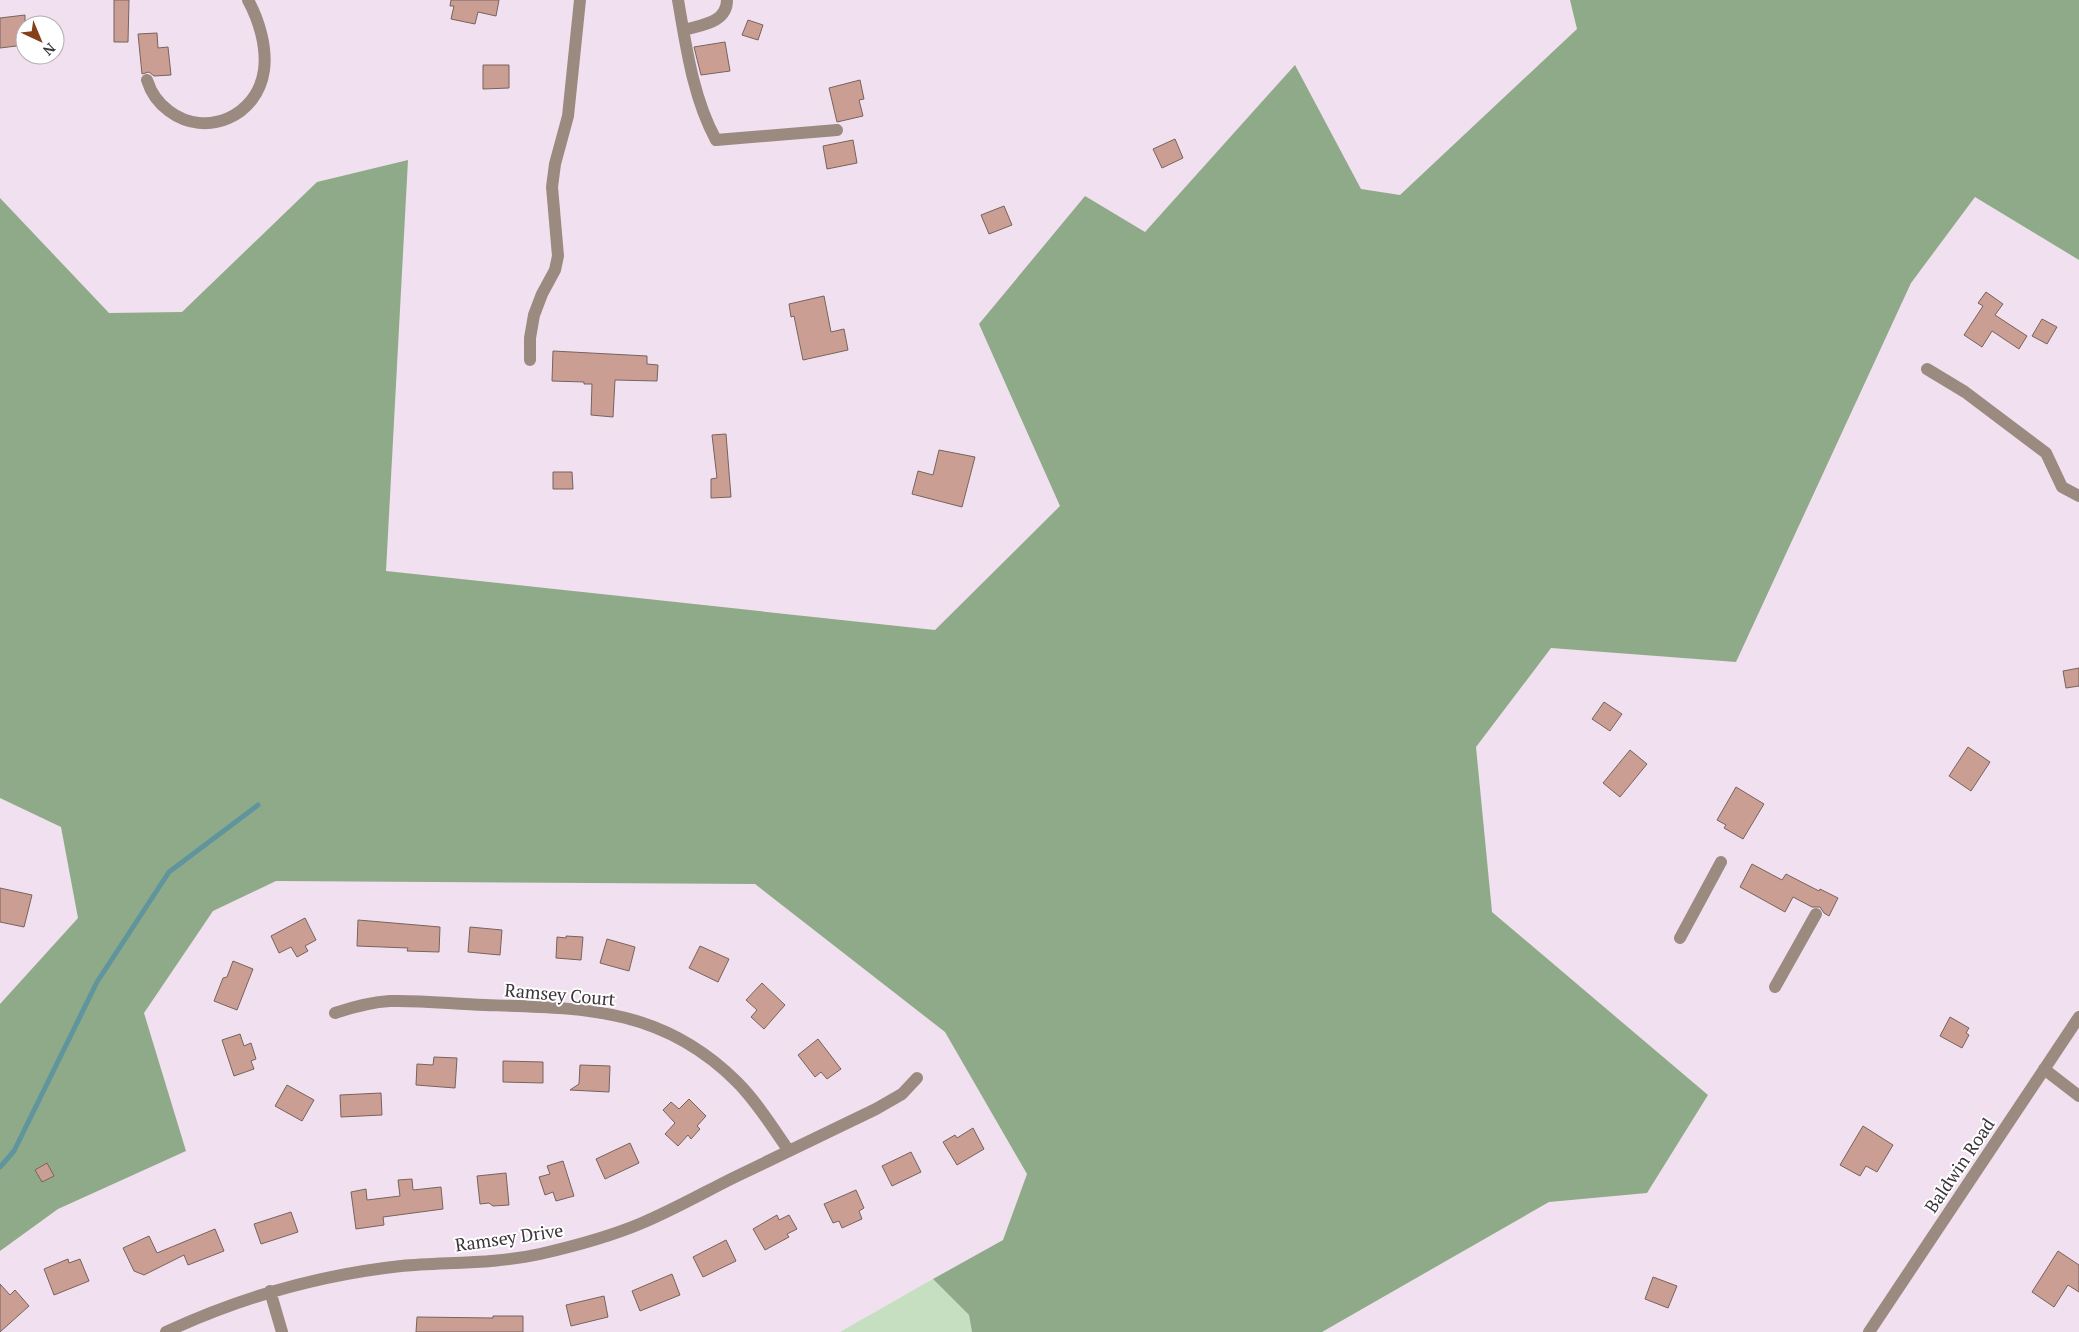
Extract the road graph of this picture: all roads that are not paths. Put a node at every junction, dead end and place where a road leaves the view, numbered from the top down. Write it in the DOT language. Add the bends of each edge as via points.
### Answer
graph roads {
  1 [pos="248,0"];
  2 [pos="580,0"];
  3 [pos="678,0"];
  4 [pos="727,0"];
  5 [pos="684,30"];
  6 [pos="147,80"];
  7 [pos="837,130"];
  8 [pos="530,360"];
  9 [pos="1927,369"];
  10 [pos="2079,496"];
  11 [pos="1721,862"];
  12 [pos="1816,914"];
  13 [pos="1680,938"];
  14 [pos="1775,988"];
  15 [pos="335,1013"];
  16 [pos="2079,1018"];
  17 [pos="2044,1069"];
  18 [pos="917,1078"];
  19 [pos="2079,1096"];
  20 [pos="789,1151"];
  21 [pos="270,1291"];
  22 [pos="166,1332"];
  23 [pos="282,1332"];
  24 [pos="1869,1332"];
  1 -- 6 [label="street" via="260,30 265,55 260,86 244,107 213,124 187,122 164,107 154,96"];
  2 -- 8 [label="street" via="568,116 552,187 558,256 534,315"];
  3 -- 5 [label="street"];
  4 -- 5 [label="street" via="722,15 713,22"];
  5 -- 7 [label="street" via="697,89 708,126 716,140"];
  9 -- 10 [label="street" via="1965,392 2046,454 2062,488"];
  11 -- 13 [label="street"];
  12 -- 14 [label="street"];
  15 -- 20 [label="street, Ramsey Court" via="390,1001 590,1010 625,1017 659,1028 714,1061 746,1092"];
  16 -- 17 [label="street, Baldwin Road"];
  17 -- 19 [label="street"];
  17 -- 24 [label="street, Baldwin Road"];
  18 -- 20 [label="street, Ramsey Drive" via="902,1094 876,1109"];
  20 -- 21 [label="street, Ramsey Drive" via="641,1223 591,1241 538,1254 482,1262 352,1272"];
  21 -- 22 [label="street, Ramsey Drive"];
  21 -- 23 [label="street"];
}
